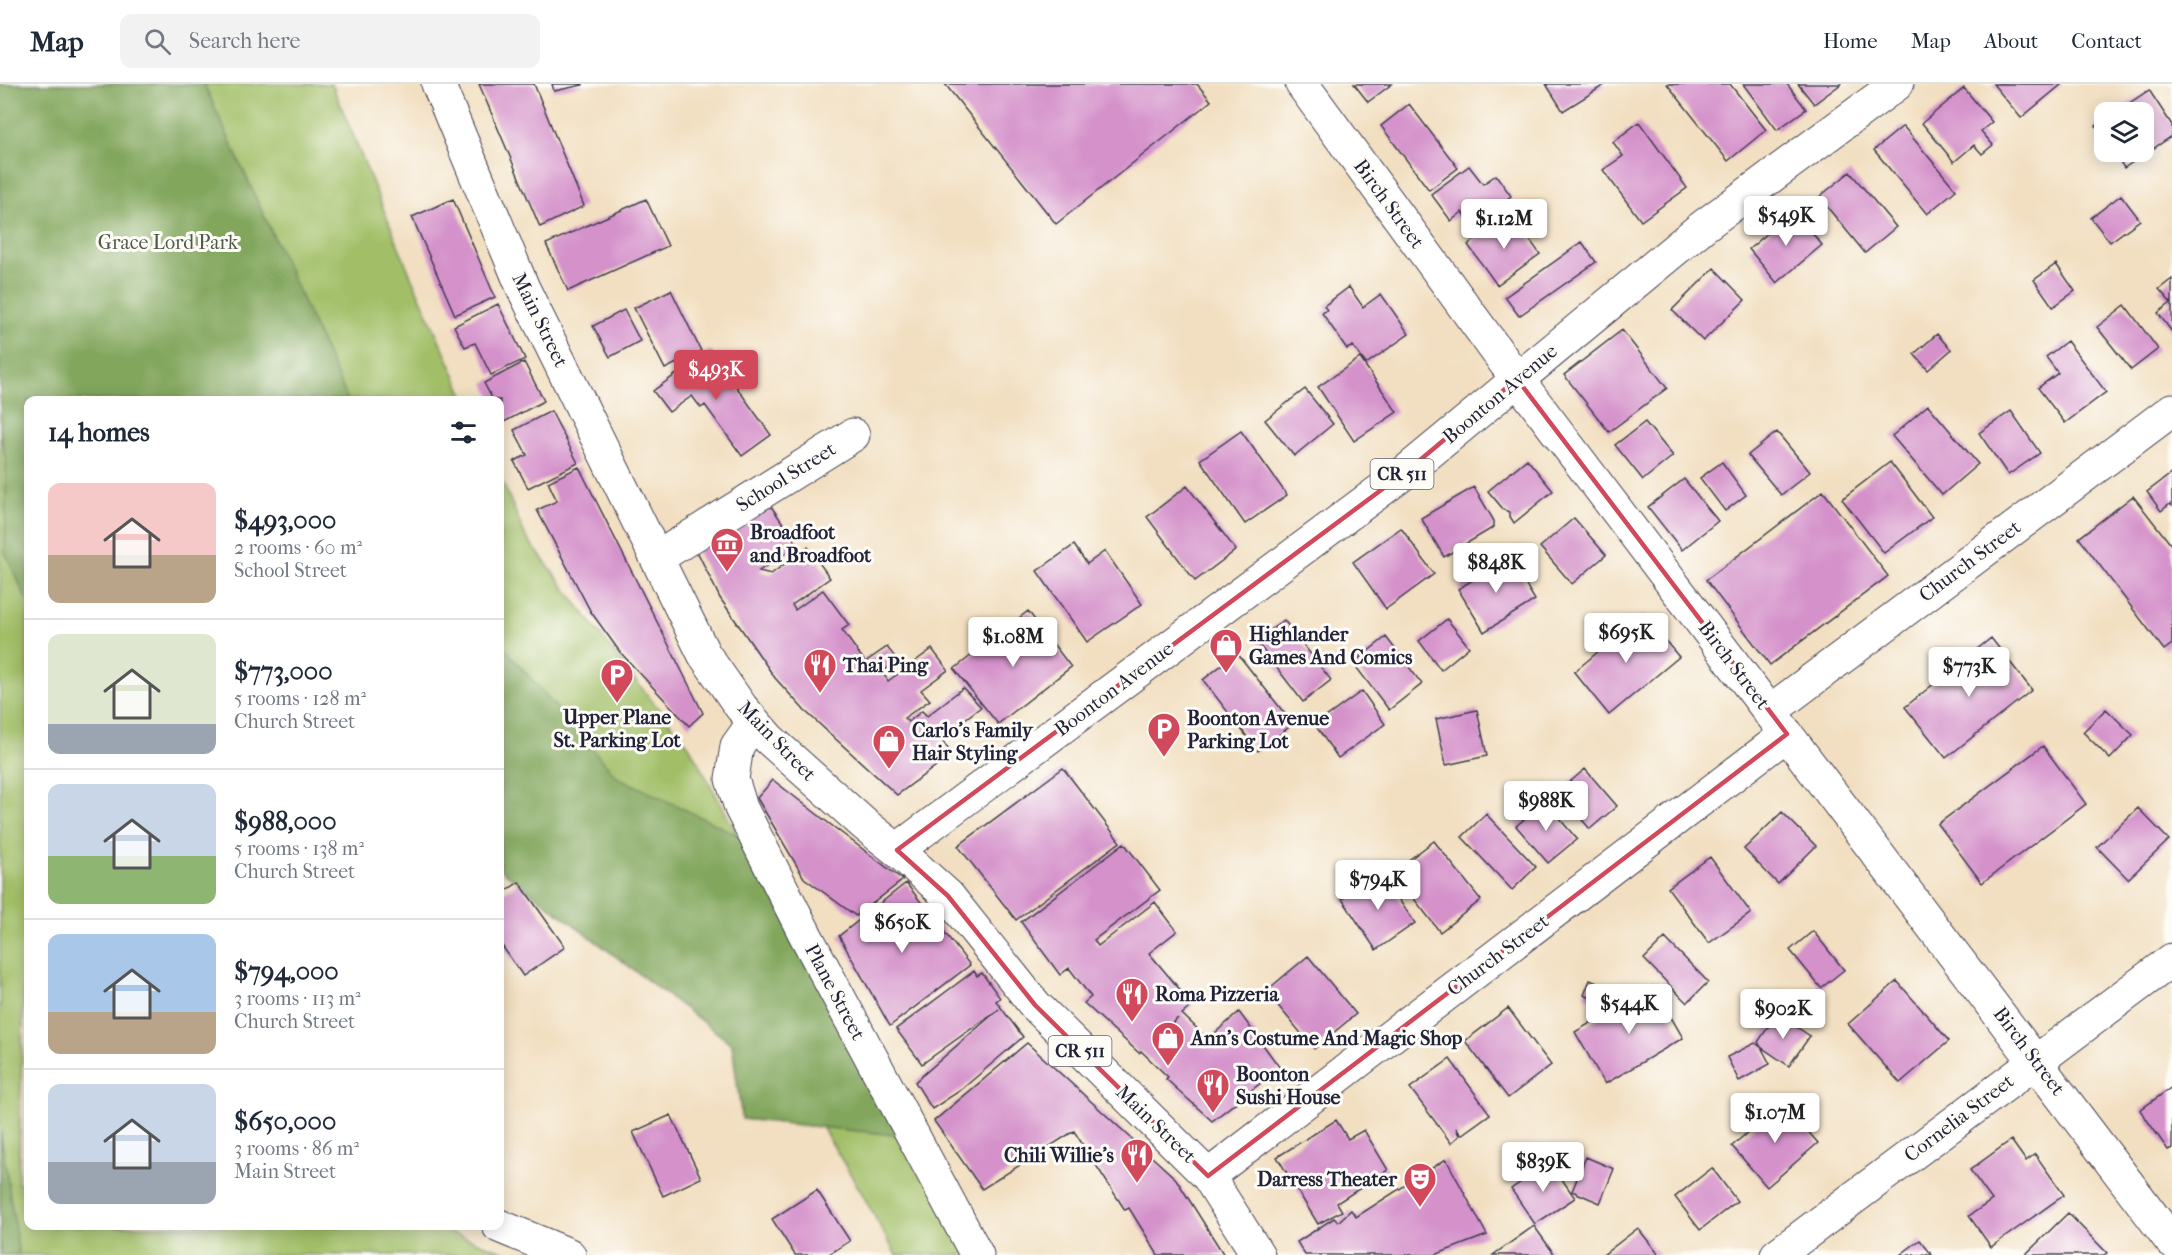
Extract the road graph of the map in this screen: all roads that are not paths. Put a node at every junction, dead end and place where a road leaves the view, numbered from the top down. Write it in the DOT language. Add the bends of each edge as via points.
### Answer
graph roads {
  1 [pos="438,84"];
  2 [pos="1302,84"];
  3 [pos="1898,84"];
  4 [pos="1517,380"];
  5 [pos="2172,410"];
  6 [pos="853,435"];
  7 [pos="657,558"];
  8 [pos="754,722"];
  9 [pos="1778,723"];
  10 [pos="897,850"];
  11 [pos="2172,960"];
  12 [pos="2036,1060"];
  13 [pos="1208,1176"];
  14 [pos="504,1228"];
  15 [pos="2172,1242"];
  16 [pos="568,1255"];
  17 [pos="977,1255"];
  18 [pos="1258,1255"];
  19 [pos="1777,1255"];
  1 -- 7 [label="street, Main Street" via="523,288"];
  2 -- 4 [label="street, Birch Street"];
  3 -- 4 [label="street, Boonton Avenue / CR 511" via="1701,228"];
  4 -- 9 [label="street, Birch Street"];
  4 -- 10 [label="street, Boonton Avenue / CR 511" via="1408,470"];
  5 -- 9 [label="street, Church Street"];
  6 -- 7 [label="street, School Street"];
  7 -- 8 [label="street, Main Street" via="704,654"];
  8 -- 10 [label="street, Main Street" via="769,740"];
  8 -- 17 [label="street, Plane Street" via="737,746 732,779 741,808"];
  9 -- 12 [label="street, Birch Street"];
  9 -- 13 [label="street, Church Street"];
  10 -- 13 [label="street, Main Street / CR 511" via="948,896 1035,1005"];
  11 -- 12 [label="street, Cornelia Street"];
  12 -- 15 [label="street, Birch Street"];
  12 -- 19 [label="street, Cornelia Street"];
  13 -- 18 [label="street, Main Street / CR 511"];
  14 -- 16 [label="street"];
}
